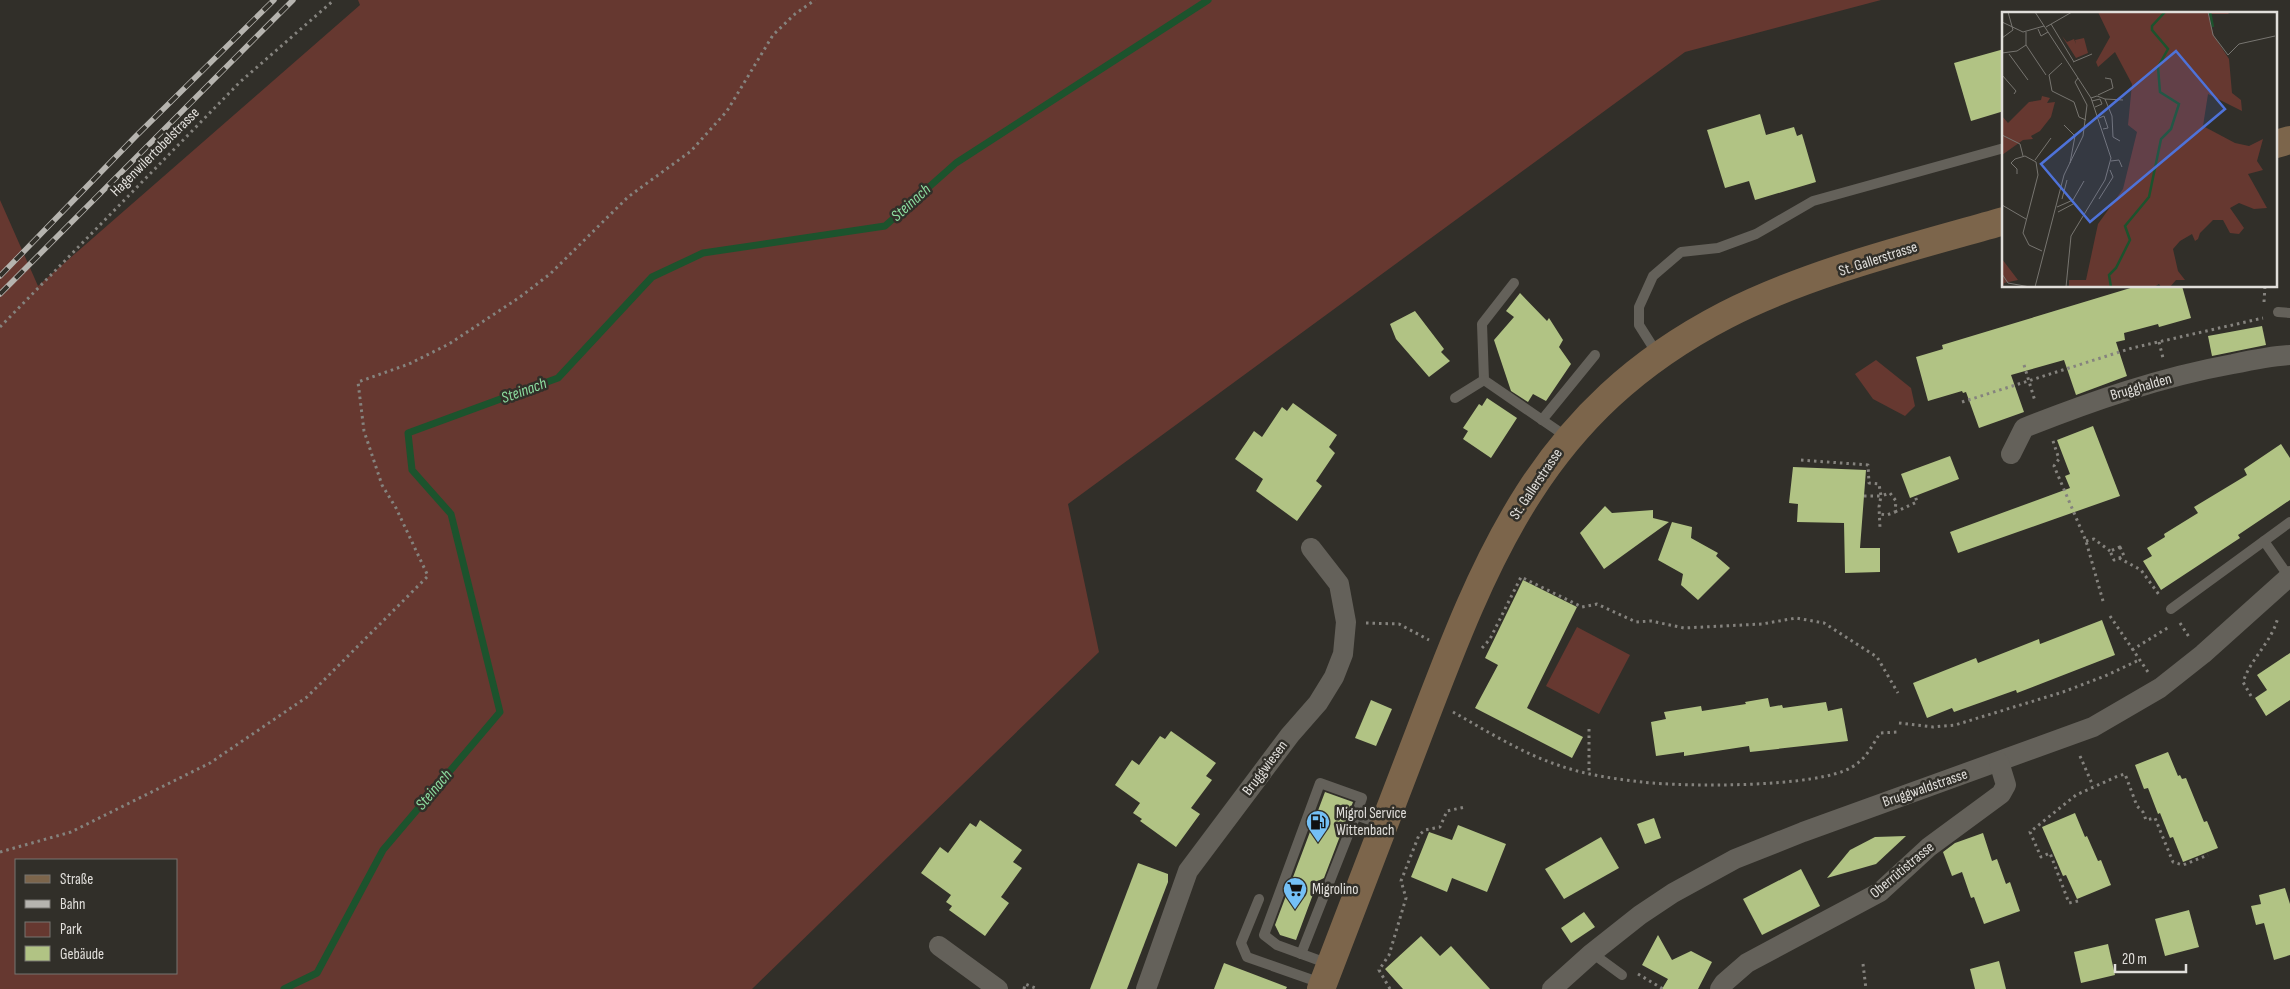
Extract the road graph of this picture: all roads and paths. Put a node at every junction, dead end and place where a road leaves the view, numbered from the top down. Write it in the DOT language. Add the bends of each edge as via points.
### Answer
graph roads {
  1 [pos="334,0"];
  2 [pos="815,0"];
  3 [pos="2002,149"];
  4 [pos="2002,222"];
  5 [pos="1514,283"];
  6 [pos="2278,312"];
  7 [pos="2290,313"];
  8 [pos="2263,318"];
  9 [pos="0,327"];
  10 [pos="1595,355"];
  11 [pos="2290,355"];
  12 [pos="1658,356"];
  13 [pos="2024,365"];
  14 [pos="1484,380"];
  15 [pos="2028,381"];
  16 [pos="1455,398"];
  17 [pos="1962,402"];
  18 [pos="2035,404"];
  19 [pos="1542,420"];
  20 [pos="1568,438"];
  21 [pos="2052,438"];
  22 [pos="2010,454"];
  23 [pos="1801,460"];
  24 [pos="1864,496"];
  25 [pos="1881,496"];
  26 [pos="1915,496"];
  27 [pos="1895,512"];
  28 [pos="1879,514"];
  29 [pos="2290,522"];
  30 [pos="1880,528"];
  31 [pos="2086,541"];
  32 [pos="2264,541"];
  33 [pos="1311,548"];
  34 [pos="2110,551"];
  35 [pos="2119,558"];
  36 [pos="2290,576"];
  37 [pos="2103,601"];
  38 [pos="2170,609"];
  39 [pos="2277,614"];
  40 [pos="2110,616"];
  41 [pos="2178,621"];
  42 [pos="1346,622"];
  43 [pos="2170,626"];
  44 [pos="1432,642"];
  45 [pos="2193,643"];
  46 [pos="2132,650"];
  47 [pos="1479,652"];
  48 [pos="2139,660"];
  49 [pos="2160,688"];
  50 [pos="1898,693"];
  51 [pos="2251,696"];
  52 [pos="1450,710"];
  53 [pos="1898,723"];
  54 [pos="1588,729"];
  55 [pos="1898,732"];
  56 [pos="2077,751"];
  57 [pos="1999,762"];
  58 [pos="1589,773"];
  59 [pos="2093,786"];
  60 [pos="1465,807"];
  61 [pos="1356,814"];
  62 [pos="1382,824"];
  63 [pos="0,852"];
  64 [pos="2208,855"];
  65 [pos="1259,899"];
  66 [pos="2078,901"];
  67 [pos="939,946"];
  68 [pos="1592,953"];
  69 [pos="1301,954"];
  70 [pos="1863,964"];
  71 [pos="1622,975"];
  72 [pos="1325,979"];
  73 [pos="998,989"];
  74 [pos="1024,989"];
  75 [pos="1038,989"];
  76 [pos="1146,989"];
  77 [pos="1390,989"];
  78 [pos="1552,989"];
  79 [pos="1720,989"];
  80 [pos="1866,989"];
  1 -- 9 [label="path, Hagenwilertobelstrasse" via="240,82"];
  2 -- 63 [label="path" via="773,34 728,112 690,151 628,197 550,274 449,344 409,364 358,382 364,431 382,486 428,576 306,697 210,764 71,832"];
  3 -- 12 [label="lane" via="1813,200 1756,234 1718,248 1681,252 1653,276 1640,307 1639,325"];
  4 -- 12 [label="main road, St. Gallerstrasse" via="1788,288 1727,315"];
  5 -- 14 [label="lane" via="1482,324"];
  6 -- 7 [label="lane"];
  8 -- 15 [label="path" via="2132,348"];
  10 -- 19 [label="lane"];
  11 -- 22 [label="street, Brugghalden" via="2209,368 2086,404 2024,428"];
  12 -- 20 [label="main road, St. Gallerstrasse" via="1625,381"];
  13 -- 15 [label="path"];
  14 -- 16 [label="lane"];
  14 -- 19 [label="lane"];
  15 -- 17 [label="path"];
  15 -- 18 [label="path"];
  19 -- 20 [label="lane"];
  20 -- 62 [label="main road, St. Gallerstrasse" via="1524,499 1496,547 1448,655"];
  21 -- 31 [label="path" via="2060,459 2054,466"];
  23 -- 25 [label="path" via="1868,465 1869,483 1879,484"];
  24 -- 25 [label="path"];
  25 -- 27 [label="path" via="1890,493 1896,501"];
  25 -- 28 [label="path"];
  26 -- 27 [label="path" via="1917,502"];
  27 -- 28 [label="path"];
  28 -- 30 [label="path"];
  29 -- 32 [label="lane"];
  31 -- 34 [label="path" via="2094,539"];
  31 -- 37 [label="path"];
  32 -- 36 [label="lane"];
  32 -- 38 [label="lane"];
  33 -- 42 [label="street, Bruggwiesen" via="1339,584"];
  34 -- 35 [label="path" via="2114,560"];
  34 -- 35 [label="path" via="2120,547 2124,556"];
  35 -- 38 [label="path" via="2142,570"];
  36 -- 49 [label="street, Bruggwaldstrasse"];
  39 -- 51 [label="path" via="2275,630 2243,682"];
  40 -- 46 [label="path"];
  41 -- 45 [label="path"];
  42 -- 44 [label="path" via="1398,624"];
  42 -- 76 [label="street, Bruggwiesen" via="1343,654 1318,703 1290,735 1188,871"];
  43 -- 46 [label="path"];
  46 -- 48 [label="path"];
  47 -- 50 [label="path" via="1490,639 1521,577 1582,606 1597,604 1636,622 1651,621 1684,628 1762,624 1796,618 1824,623 1877,657"];
  48 -- 49 [label="path"];
  48 -- 53 [label="path" via="2063,692 1955,725 1933,727"];
  49 -- 57 [label="street, Bruggwaldstrasse" via="2093,727"];
  52 -- 58 [label="path" via="1518,748 1560,766"];
  54 -- 58 [label="path"];
  55 -- 58 [label="path" via="1880,733 1867,756 1852,768 1813,778 1762,784 1652,782"];
  56 -- 59 [label="path"];
  57 -- 68 [label="street, Bruggwaldstrasse" via="1735,859 1673,893"];
  57 -- 79 [label="street, Oberrütistrasse" via="2006,785 2001,794 1929,847 1880,892 1748,963"];
  59 -- 64 [label="path" via="2125,774 2146,820 2155,818 2173,862 2182,865"];
  59 -- 66 [label="path" via="2070,799 2030,832 2041,856 2050,853 2069,904"];
  60 -- 77 [label="path" via="1447,811 1440,827 1419,834 1401,881 1406,898 1389,955 1379,970"];
  61 -- 62 [label="lane"];
  61 -- 69 [label="lane"];
  61 -- 69 [label="lane" via="1362,798 1320,784 1264,935 1277,945"];
  62 -- 72 [label="main road, St. Gallerstrasse"];
  65 -- 72 [label="lane" via="1242,942 1247,957"];
  67 -- 73 [label="street"];
  68 -- 71 [label="lane"];
  68 -- 78 [label="street, Bruggwaldstrasse"];
  69 -- 72 [label="lane"];
  70 -- 80 [label="path"];
  74 -- 75 [label="path" via="1026,984"];
}
